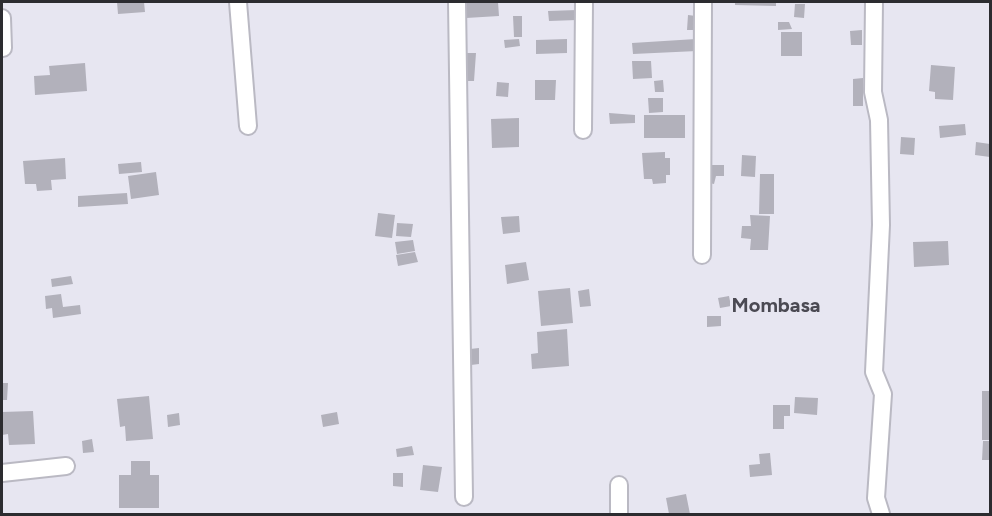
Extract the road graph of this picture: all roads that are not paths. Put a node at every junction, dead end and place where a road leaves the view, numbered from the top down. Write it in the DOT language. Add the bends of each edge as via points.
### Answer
graph roads {
  1 [pos="238,2"];
  2 [pos="457,2"];
  3 [pos="584,2"];
  4 [pos="703,2"];
  5 [pos="874,2"];
  6 [pos="2,18"];
  7 [pos="3,48"];
  8 [pos="248,126"];
  9 [pos="583,130"];
  10 [pos="702,255"];
  11 [pos="66,466"];
  12 [pos="2,473"];
  13 [pos="619,484"];
  14 [pos="464,496"];
  15 [pos="619,514"];
  16 [pos="881,514"];
  1 -- 8 [label="street"];
  2 -- 14 [label="street"];
  3 -- 9 [label="street"];
  4 -- 10 [label="street"];
  5 -- 16 [label="street" via="873,92 879,120 881,225 874,372 883,394 876,498"];
  6 -- 7 [label="street"];
  11 -- 12 [label="street"];
  13 -- 15 [label="street"];
}
